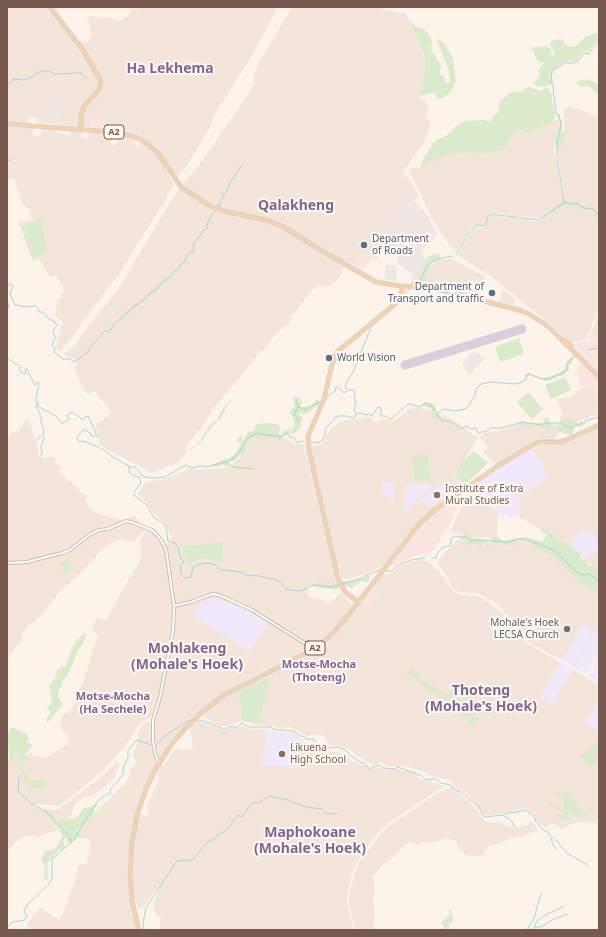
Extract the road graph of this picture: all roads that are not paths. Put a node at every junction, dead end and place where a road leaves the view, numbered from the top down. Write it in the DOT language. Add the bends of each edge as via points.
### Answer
graph roads {
  1 [pos="50,7"];
  2 [pos="7,124"];
  3 [pos="81,130"];
  4 [pos="401,286"];
  5 [pos="558,335"];
  6 [pos="571,345"];
  7 [pos="599,377"];
  8 [pos="599,425"];
  9 [pos="7,563"];
  10 [pos="362,597"];
  11 [pos="352,598"];
  12 [pos="358,602"];
  13 [pos="174,606"];
  14 [pos="355,607"];
  15 [pos="314,649"];
  16 [pos="159,763"];
  17 [pos="139,930"];
  1 -- 3 [label="main road" via="83,50 101,81 100,90 84,106"];
  2 -- 3 [label="main road, A2"];
  3 -- 4 [label="main road, A2" via="119,133 138,138 158,153 181,186 210,206 282,226 368,278"];
  4 -- 5 [label="main road, A2" via="429,287 522,311"];
  4 -- 11 [label="main road" via="402,291 396,303 337,352 324,399 308,436 309,451 338,579 342,588"];
  5 -- 6 [label="main road"];
  5 -- 7 [label="main road, A2"];
  8 -- 10 [label="main road, A2" via="566,440 532,445 439,506 420,522"];
  9 -- 13 [label="street" via="27,562 58,554 70,550 88,535 99,530 126,521 131,522 154,531 165,545"];
  10 -- 11 [label="main road"];
  10 -- 12 [label="main road, A2"];
  11 -- 12 [label="main road"];
  11 -- 14 [label="main road"];
  12 -- 14 [label="main road, A2"];
  13 -- 15 [label="street" via="213,594 219,595 252,610"];
  13 -- 16 [label="street" via="173,632 153,720 153,740"];
  14 -- 15 [label="main road, A2" via="336,630"];
  15 -- 16 [label="main road, A2" via="224,695 193,720"];
  16 -- 17 [label="main road, A2" via="141,803 132,842 131,889"];
}
